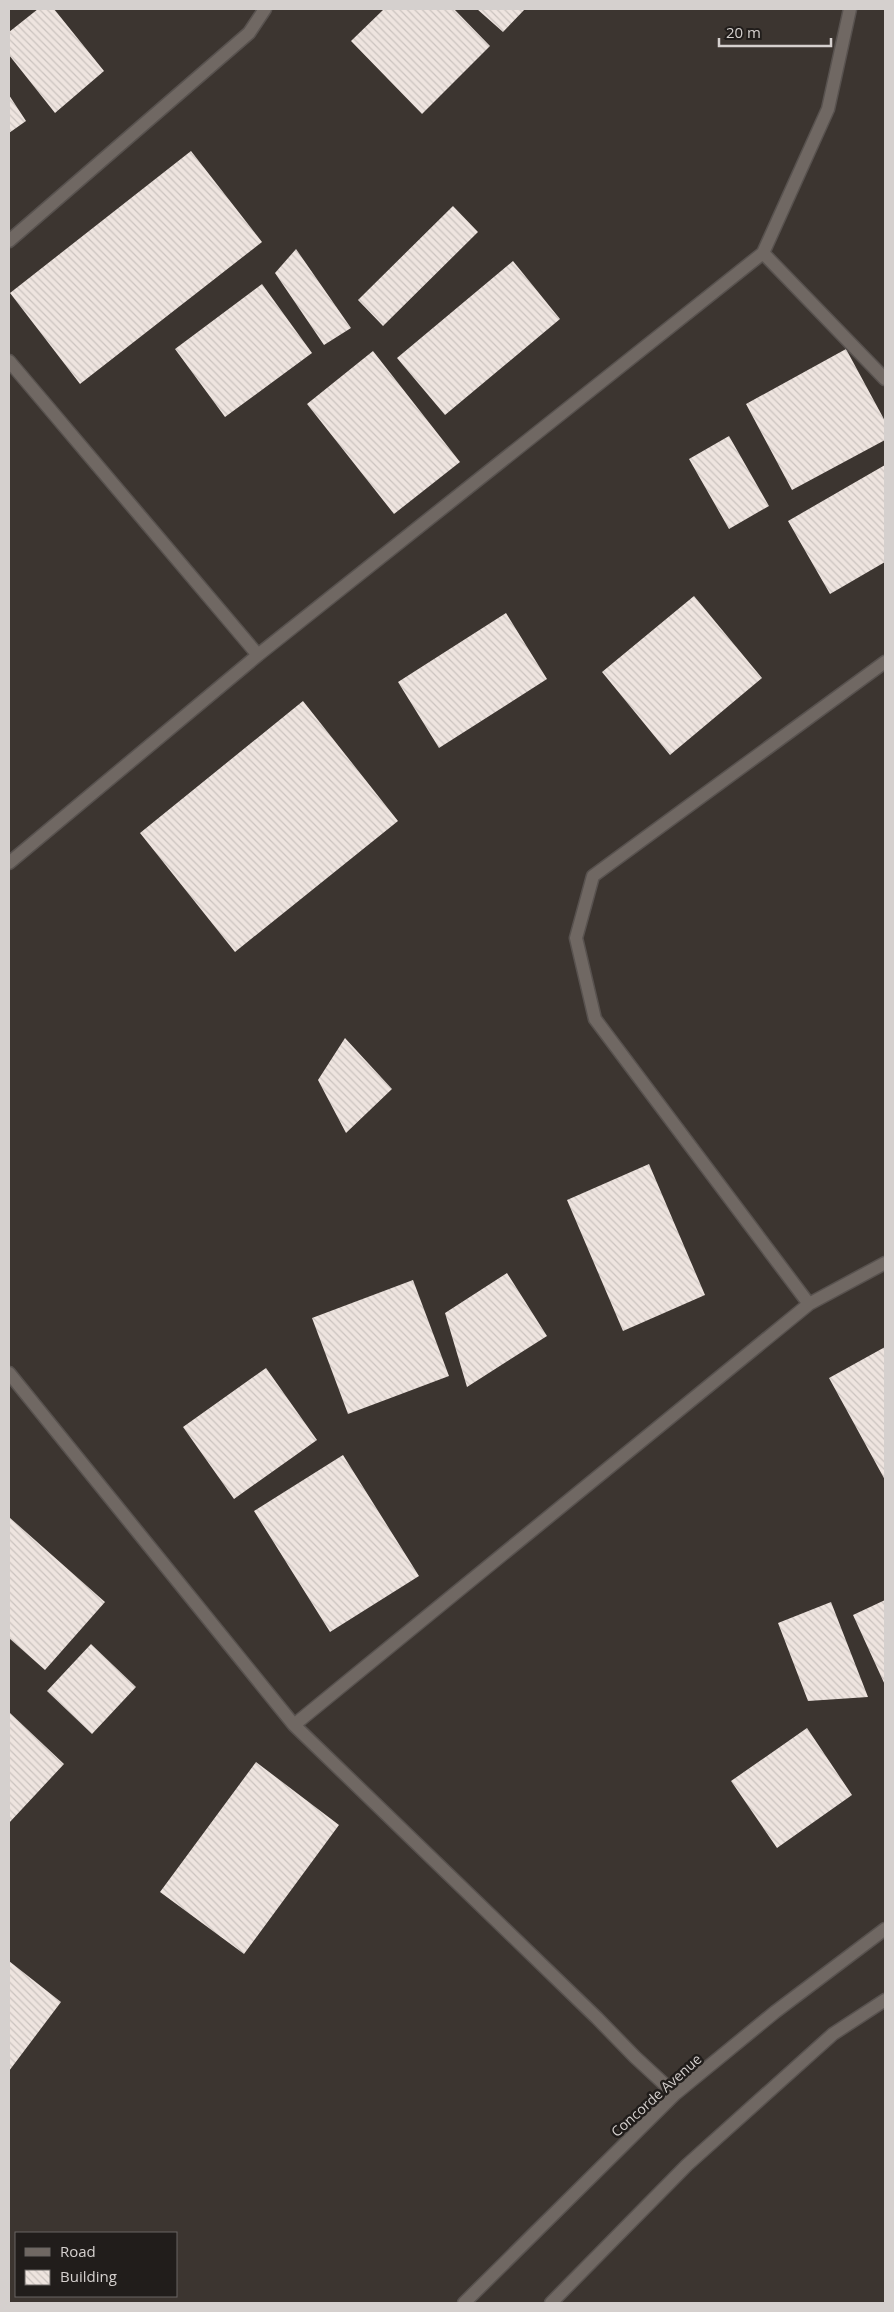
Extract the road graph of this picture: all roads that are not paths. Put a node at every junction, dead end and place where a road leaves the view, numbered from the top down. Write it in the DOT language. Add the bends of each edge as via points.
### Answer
graph roads {
  1 [pos="265,9"];
  2 [pos="850,9"];
  3 [pos="9,240"];
  4 [pos="763,252"];
  5 [pos="9,361"];
  6 [pos="885,379"];
  7 [pos="258,655"];
  8 [pos="885,662"];
  9 [pos="9,863"];
  10 [pos="885,1263"];
  11 [pos="809,1304"];
  12 [pos="9,1373"];
  13 [pos="294,1725"];
  14 [pos="885,1929"];
  15 [pos="885,2000"];
  16 [pos="675,2094"];
  17 [pos="464,2303"];
  18 [pos="550,2303"];
  1 -- 3 [label="street" via="250,33"];
  2 -- 4 [label="street" via="828,109"];
  4 -- 6 [label="street"];
  4 -- 7 [label="street"];
  5 -- 7 [label="street"];
  7 -- 9 [label="street"];
  8 -- 11 [label="street" via="593,876 576,938 595,1019"];
  10 -- 11 [label="street"];
  11 -- 13 [label="street"];
  12 -- 13 [label="street"];
  13 -- 16 [label="street"];
  14 -- 16 [label="street, Concorde Avenue" via="775,2012"];
  15 -- 18 [label="street" via="834,2034 694,2158"];
  16 -- 17 [label="street, Concorde Avenue"];
}
